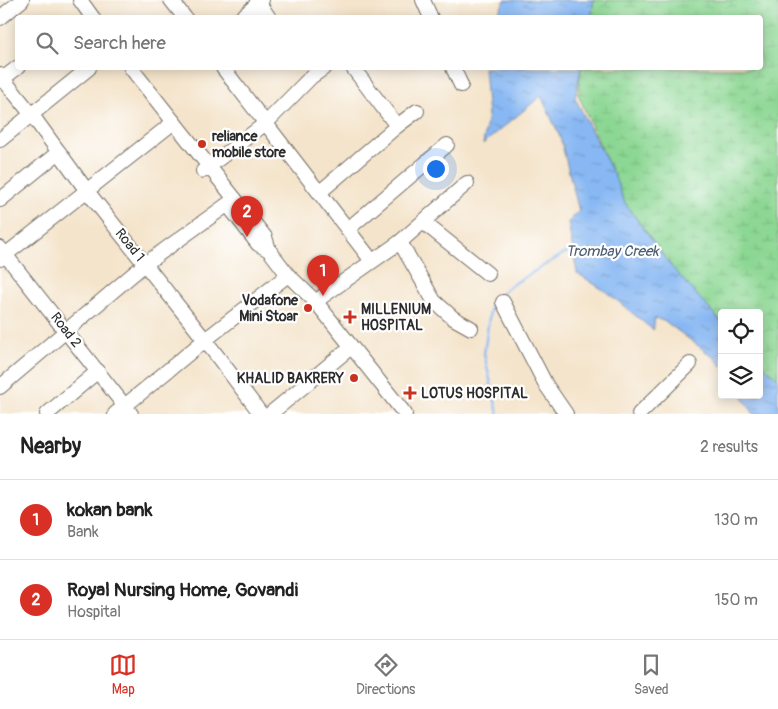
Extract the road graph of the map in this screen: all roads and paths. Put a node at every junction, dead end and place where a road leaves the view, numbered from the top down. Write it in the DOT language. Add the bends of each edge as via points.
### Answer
graph roads {
  1 [pos="22,0"];
  2 [pos="70,0"];
  3 [pos="80,0"];
  4 [pos="171,0"];
  5 [pos="423,0"];
  6 [pos="259,1"];
  7 [pos="82,15"];
  8 [pos="84,15"];
  9 [pos="183,15"];
  10 [pos="244,15"];
  11 [pos="267,15"];
  12 [pos="430,15"];
  13 [pos="0,18"];
  14 [pos="15,69"];
  15 [pos="87,70"];
  16 [pos="123,70"];
  17 [pos="132,70"];
  18 [pos="225,70"];
  19 [pos="355,70"];
  20 [pos="454,70"];
  21 [pos="307,72"];
  22 [pos="1,78"];
  23 [pos="461,85"];
  24 [pos="417,111"];
  25 [pos="32,115"];
  26 [pos="266,123"];
  27 [pos="171,124"];
  28 [pos="397,126"];
  29 [pos="0,140"];
  30 [pos="447,145"];
  31 [pos="59,152"];
  32 [pos="206,169"];
  33 [pos="467,183"];
  34 [pos="87,191"];
  35 [pos="320,192"];
  36 [pos="0,200"];
  37 [pos="231,202"];
  38 [pos="423,222"];
  39 [pos="348,229"];
  40 [pos="400,242"];
  41 [pos="2,253"];
  42 [pos="372,261"];
  43 [pos="145,264"];
  44 [pos="288,274"];
  45 [pos="488,274"];
  46 [pos="316,302"];
  47 [pos="503,302"];
  48 [pos="471,328"];
  49 [pos="67,331"];
  50 [pos="205,340"];
  51 [pos="351,347"];
  52 [pos="690,364"];
  53 [pos="98,371"];
  54 [pos="0,387"];
  55 [pos="124,411"];
  56 [pos="47,414"];
  57 [pos="261,414"];
  58 [pos="270,414"];
  59 [pos="405,414"];
  60 [pos="566,414"];
  61 [pos="639,414"];
  1 -- 13 [label="street"];
  2 -- 7 [label="street"];
  3 -- 8 [label="street"];
  4 -- 9 [label="street"];
  5 -- 12 [label="street"];
  6 -- 10 [label="street"];
  6 -- 11 [label="street"];
  14 -- 22 [label="street"];
  15 -- 25 [label="street"];
  16 -- 27 [label="street"];
  17 -- 27 [label="street"];
  18 -- 26 [label="street"];
  19 -- 28 [label="street"];
  20 -- 23 [label="street"];
  21 -- 26 [label="street"];
  22 -- 25 [label="street, Road 1"];
  24 -- 28 [label="street"];
  25 -- 29 [label="street"];
  25 -- 31 [label="street, Road 1"];
  26 -- 32 [label="street"];
  26 -- 35 [label="street"];
  27 -- 32 [label="street"];
  27 -- 34 [label="street"];
  28 -- 35 [label="street"];
  30 -- 39 [label="street"];
  31 -- 34 [label="street, Road 1"];
  31 -- 36 [label="street"];
  32 -- 37 [label="street"];
  33 -- 38 [label="street"];
  34 -- 41 [label="street"];
  34 -- 43 [label="street, Road 1"];
  35 -- 39 [label="street"];
  37 -- 43 [label="street"];
  37 -- 44 [label="street" via="265,237 269,250"];
  38 -- 40 [label="street"];
  38 -- 45 [label="street"];
  39 -- 42 [label="street"];
  40 -- 42 [label="street"];
  40 -- 48 [label="street" via="438,306"];
  41 -- 49 [label="street, Road 2"];
  42 -- 46 [label="street"];
  43 -- 49 [label="street"];
  43 -- 50 [label="street, Road 1"];
  44 -- 46 [label="street"];
  44 -- 50 [label="street"];
  46 -- 51 [label="street"];
  47 -- 60 [label="street" via="546,385"];
  49 -- 53 [label="street, Road 2"];
  49 -- 54 [label="street"];
  50 -- 55 [label="street"];
  50 -- 57 [label="street, Road 1"];
  51 -- 58 [label="street"];
  51 -- 59 [label="street"];
  52 -- 61 [label="street"];
  53 -- 55 [label="street, Road 2"];
  53 -- 56 [label="street"];
}
